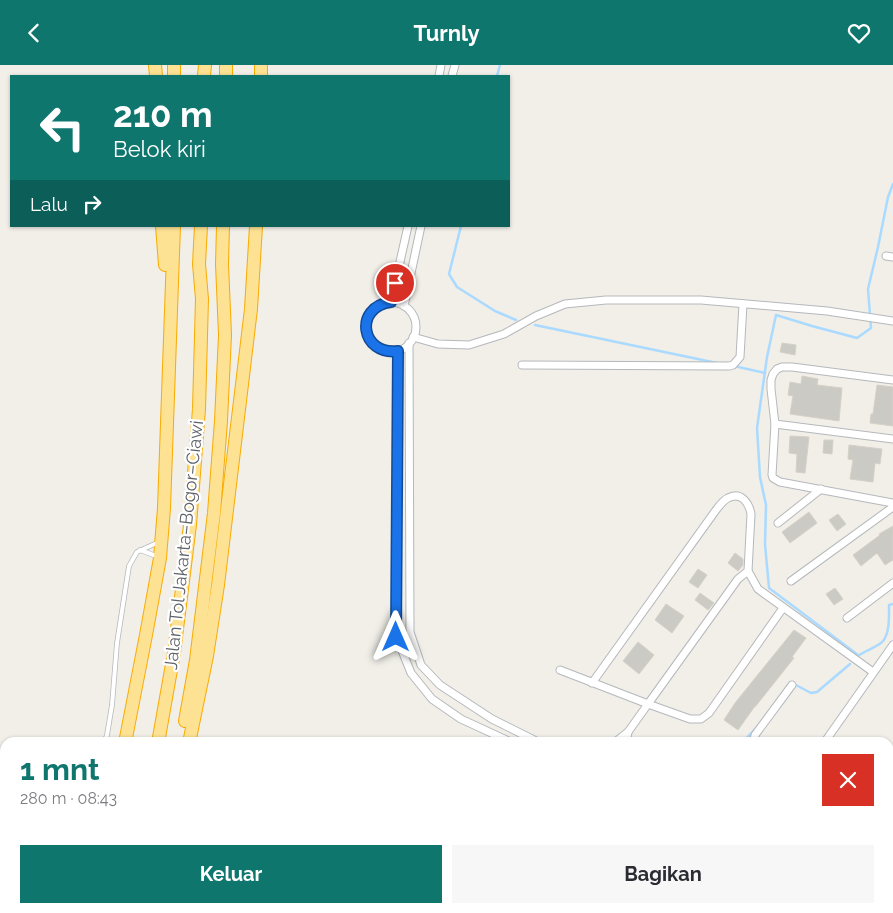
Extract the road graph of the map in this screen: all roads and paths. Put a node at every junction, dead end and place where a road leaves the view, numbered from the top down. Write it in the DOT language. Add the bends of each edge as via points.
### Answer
graph roads {
  1 [pos="162,227"];
  2 [pos="174,227"];
  3 [pos="201,227"];
  4 [pos="223,227"];
  5 [pos="256,227"];
  6 [pos="408,227"];
  7 [pos="421,227"];
  8 [pos="171,299"];
  9 [pos="391,302"];
  10 [pos="743,304"];
  11 [pos="404,306"];
  12 [pos="893,320"];
  13 [pos="411,340"];
  14 [pos="398,351"];
  15 [pos="522,365"];
  16 [pos="893,380"];
  17 [pos="775,424"];
  18 [pos="893,439"];
  19 [pos="821,489"];
  20 [pos="893,505"];
  21 [pos="778,523"];
  22 [pos="161,541"];
  23 [pos="140,550"];
  24 [pos="160,558"];
  25 [pos="748,571"];
  26 [pos="791,581"];
  27 [pos="893,583"];
  28 [pos="396,590"];
  29 [pos="409,590"];
  30 [pos="783,608"];
  31 [pos="847,618"];
  32 [pos="893,645"];
  33 [pos="560,671"];
  34 [pos="873,672"];
  35 [pos="592,683"];
  36 [pos="792,685"];
  37 [pos="648,704"];
  38 [pos="628,732"];
  39 [pos="106,737"];
  40 [pos="126,737"];
  41 [pos="159,737"];
  42 [pos="182,737"];
  43 [pos="190,737"];
  44 [pos="500,737"];
  45 [pos="528,737"];
  46 [pos="622,737"];
  47 [pos="627,737"];
  48 [pos="755,737"];
  49 [pos="828,737"];
  1 -- 8 [label="highway"];
  2 -- 8 [label="highway"];
  3 -- 41 [label="highway, Jalan Tol Jakarta–Bogor–Ciawi" via="199,409 192,505 174,653"];
  4 -- 42 [label="highway, Jalan Tol Jakarta–Bogor–Ciawi" via="225,335 214,513 196,660"];
  5 -- 43 [label="highway" via="250,309 218,585"];
  6 -- 9 [label="street"];
  7 -- 11 [label="street"];
  8 -- 22 [label="highway"];
  9 -- 11 [label="street"];
  9 -- 14 [label="street" via="372,311 366,330 377,348"];
  10 -- 12 [label="street"];
  10 -- 13 [label="street" via="702,300 606,300 565,304 504,334 469,345"];
  10 -- 15 [label="street" via="740,357 729,367"];
  11 -- 13 [label="street" via="415,323"];
  13 -- 14 [label="street"];
  13 -- 29 [label="street"];
  14 -- 28 [label="street"];
  16 -- 17 [label="street" via="782,367 773,374 771,389"];
  17 -- 18 [label="street"];
  17 -- 19 [label="street" via="773,478"];
  19 -- 20 [label="street"];
  19 -- 21 [label="street"];
  20 -- 26 [label="street"];
  22 -- 23 [label="lane"];
  22 -- 24 [label="highway"];
  23 -- 24 [label="lane"];
  23 -- 39 [label="lane" via="129,567"];
  24 -- 40 [label="highway"];
  25 -- 30 [label="street" via="758,589"];
  25 -- 35 [label="street" via="751,514 744,499 736,496 728,498 716,509"];
  25 -- 37 [label="street" via="738,579"];
  27 -- 31 [label="street"];
  28 -- 29 [label="street"];
  28 -- 44 [label="street" via="396,637 410,673 432,699 461,719"];
  29 -- 45 [label="street" via="410,632 421,665 440,685 492,719"];
  30 -- 34 [label="street"];
  30 -- 37 [label="street" via="709,713 701,719 690,719"];
  32 -- 34 [label="street"];
  33 -- 35 [label="street"];
  34 -- 49 [label="street"];
  35 -- 37 [label="street"];
  36 -- 48 [label="street"];
  37 -- 38 [label="street"];
  38 -- 46 [label="street"];
  38 -- 47 [label="street"];
}
